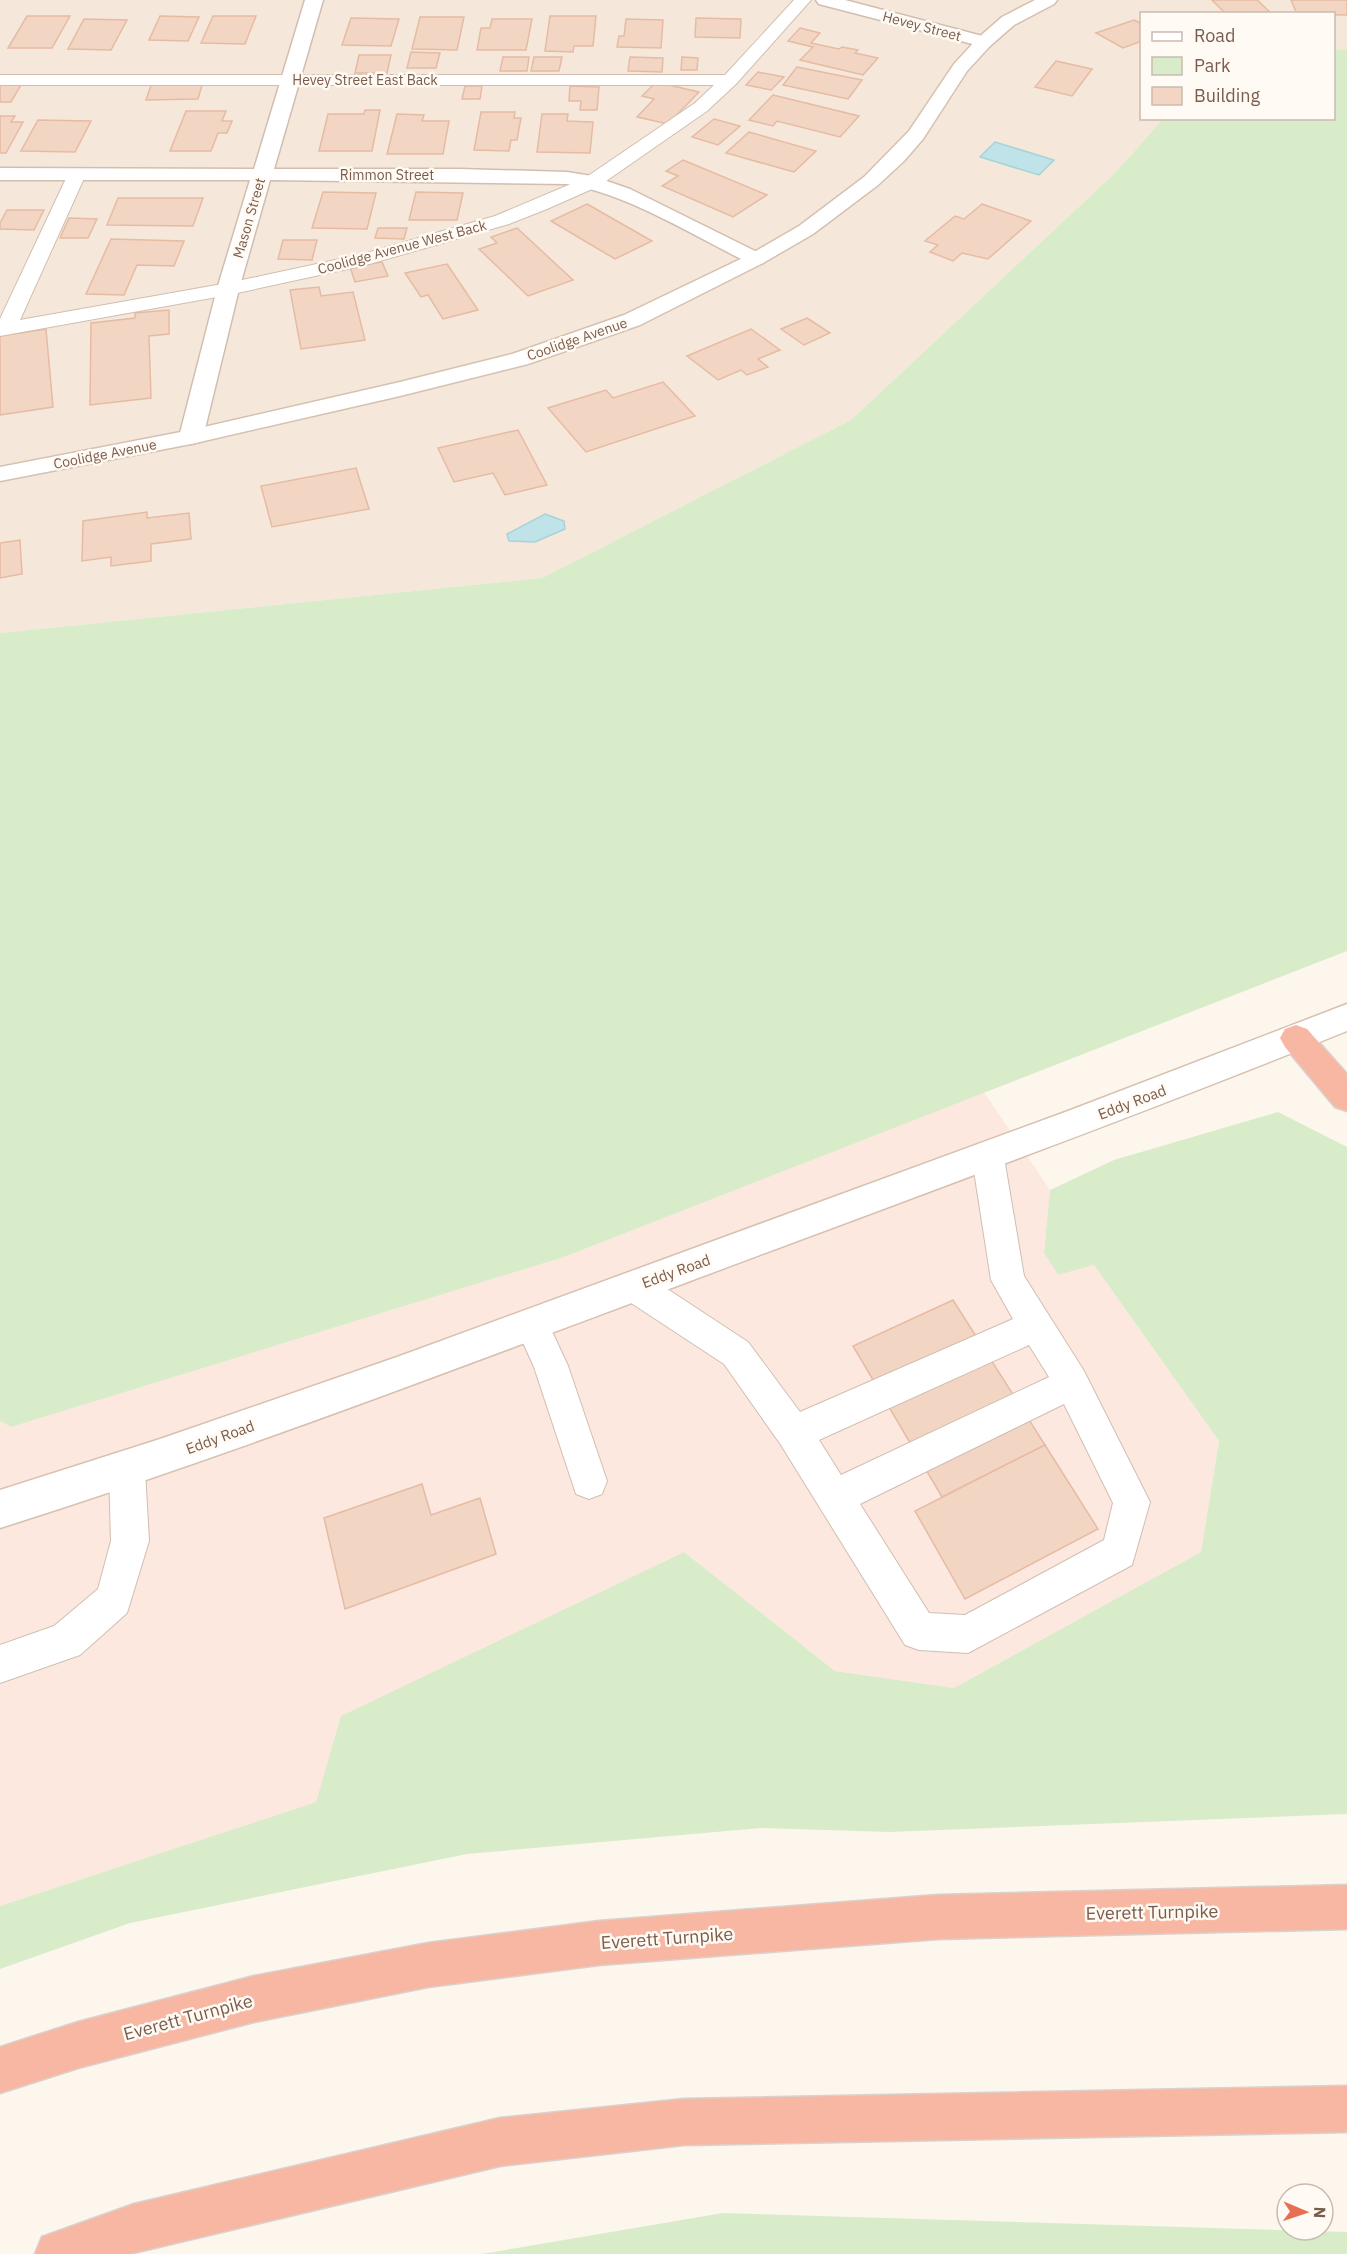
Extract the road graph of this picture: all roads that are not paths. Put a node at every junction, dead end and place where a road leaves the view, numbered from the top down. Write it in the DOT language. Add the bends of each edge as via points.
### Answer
graph roads {
  1 [pos="314,0"];
  2 [pos="803,0"];
  3 [pos="825,0"];
  4 [pos="1048,0"];
  5 [pos="984,42"];
  6 [pos="0,80"];
  7 [pos="292,80"];
  8 [pos="730,80"];
  9 [pos="0,174"];
  10 [pos="77,174"];
  11 [pos="262,175"];
  12 [pos="592,182"];
  13 [pos="756,259"];
  14 [pos="228,289"];
  15 [pos="3,330"];
  16 [pos="191,437"];
  17 [pos="0,474"];
  18 [pos="1347,1017"];
  19 [pos="1296,1038"];
  20 [pos="1347,1097"];
  21 [pos="988,1158"];
  22 [pos="634,1286"];
  23 [pos="532,1324"];
  24 [pos="1036,1325"];
  25 [pos="1072,1383"];
  26 [pos="794,1433"];
  27 [pos="127,1470"];
  28 [pos="589,1482"];
  29 [pos="835,1497"];
  30 [pos="0,1509"];
  31 [pos="0,1664"];
  32 [pos="1347,1907"];
  33 [pos="0,2070"];
  34 [pos="1347,2109"];
  35 [pos="59,2254"];
  1 -- 7 [label="street, Mason Street"];
  2 -- 8 [label="lane, Coolidge Avenue West Back"];
  3 -- 5 [label="street, Hevey Street"];
  4 -- 5 [label="street, Coolidge Avenue" via="1008,21"];
  5 -- 13 [label="street, Coolidge Avenue" via="960,68 897,158 806,230"];
  6 -- 7 [label="lane, Hevey Street East Back"];
  7 -- 8 [label="lane, Hevey Street East Back"];
  7 -- 11 [label="street, Mason Street"];
  8 -- 12 [label="lane, Coolidge Avenue West Back" via="681,122"];
  9 -- 10 [label="street, Rimmon Street"];
  10 -- 11 [label="street, Rimmon Street"];
  10 -- 15 [label="lane"];
  11 -- 12 [label="street, Rimmon Street" via="540,176"];
  11 -- 14 [label="street, Mason Street"];
  12 -- 13 [label="street, Rimmon Street" via="623,193"];
  12 -- 14 [label="lane, Coolidge Avenue West Back" via="502,220 436,240"];
  13 -- 16 [label="street, Coolidge Avenue" via="632,320 520,359"];
  14 -- 15 [label="lane, Coolidge Avenue West Back"];
  14 -- 16 [label="street, Mason Street"];
  16 -- 17 [label="street, Coolidge Avenue"];
  18 -- 19 [label="street, Eddy Road"];
  19 -- 20 [label="highway"];
  19 -- 21 [label="street, Eddy Road"];
  21 -- 22 [label="street, Eddy Road"];
  21 -- 24 [label="lane" via="1008,1280"];
  22 -- 23 [label="street, Eddy Road"];
  22 -- 26 [label="lane" via="736,1353"];
  23 -- 27 [label="street, Eddy Road"];
  23 -- 28 [label="lane" via="551,1366"];
  24 -- 25 [label="lane"];
  24 -- 26 [label="lane"];
  25 -- 29 [label="lane"];
  25 -- 29 [label="lane" via="1132,1502 1119,1552 968,1634 919,1631"];
  26 -- 29 [label="lane"];
  27 -- 30 [label="street, Eddy Road"];
  27 -- 31 [label="lane" via="130,1541 114,1600 66,1641"];
  32 -- 33 [label="highway, Everett Turnpike" via="938,1917 598,1943 428,1965 254,1999 78,2045"];
  34 -- 35 [label="highway" via="684,2122 511,2140 134,2228"];
}
